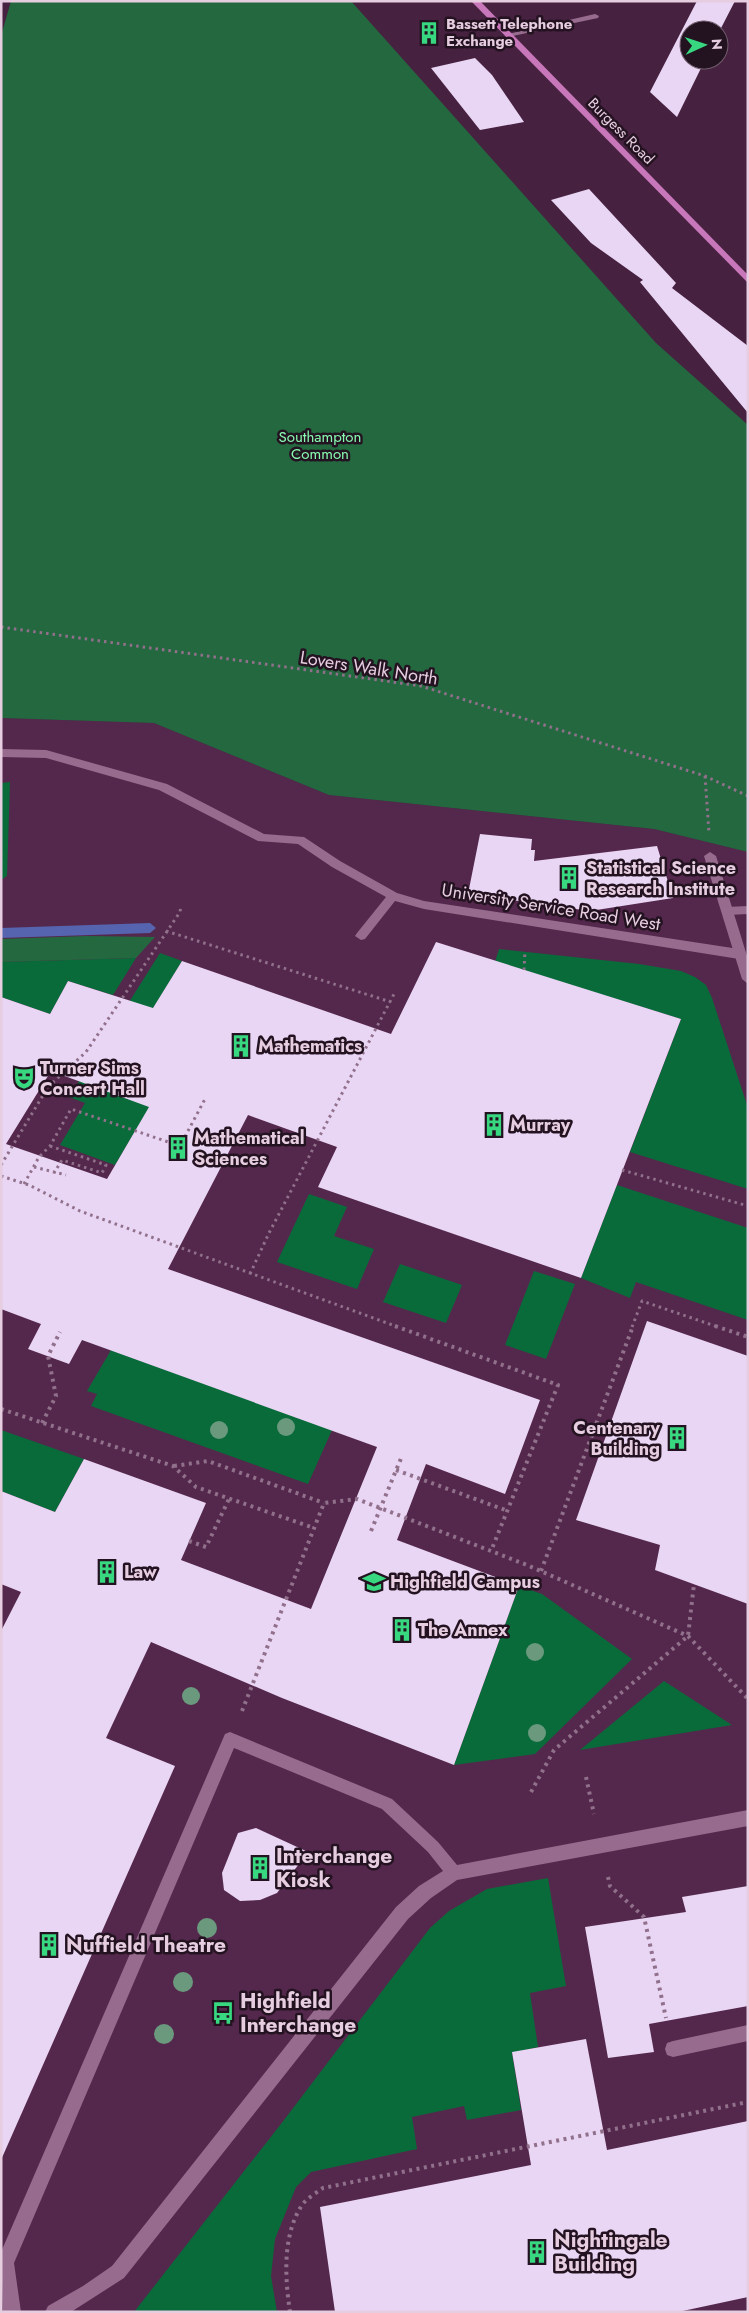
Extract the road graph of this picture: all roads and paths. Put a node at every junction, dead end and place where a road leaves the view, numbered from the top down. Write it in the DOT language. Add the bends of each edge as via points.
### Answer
graph roads {
  1 [pos="475,1"];
  2 [pos="595,16"];
  3 [pos="508,36"];
  4 [pos="748,280"];
  5 [pos="1,627"];
  6 [pos="1,753"];
  7 [pos="705,776"];
  8 [pos="748,796"];
  9 [pos="710,856"];
  10 [pos="393,896"];
  11 [pos="180,905"];
  12 [pos="748,910"];
  13 [pos="727,911"];
  14 [pos="166,931"];
  15 [pos="361,936"];
  16 [pos="525,949"];
  17 [pos="739,954"];
  18 [pos="524,970"];
  19 [pos="748,979"];
  20 [pos="394,994"];
  21 [pos="391,1002"];
  22 [pos="205,1099"];
  23 [pos="50,1146"];
  24 [pos="1,1165"];
  25 [pos="34,1167"];
  26 [pos="622,1170"];
  27 [pos="54,1174"];
  28 [pos="66,1175"];
  29 [pos="1,1176"];
  30 [pos="24,1184"];
  31 [pos="748,1206"];
  32 [pos="250,1274"];
  33 [pos="60,1332"];
  34 [pos="748,1337"];
  35 [pos="1,1409"];
  36 [pos="42,1423"];
  37 [pos="402,1456"];
  38 [pos="173,1466"];
  39 [pos="396,1470"];
  40 [pos="229,1499"];
  41 [pos="324,1503"];
  42 [pos="381,1508"];
  43 [pos="508,1511"];
  44 [pos="314,1528"];
  45 [pos="371,1531"];
  46 [pos="189,1541"];
  47 [pos="491,1551"];
  48 [pos="540,1571"];
  49 [pos="694,1584"];
  50 [pos="688,1636"];
  51 [pos="748,1699"];
  52 [pos="230,1739"];
  53 [pos="586,1777"];
  54 [pos="531,1792"];
  55 [pos="594,1815"];
  56 [pos="748,1818"];
  57 [pos="607,1871"];
  58 [pos="454,1873"];
  59 [pos="748,2033"];
  60 [pos="673,2049"];
  61 [pos="748,2102"];
  62 [pos="12,2312"];
  63 [pos="54,2312"];
  64 [pos="290,2312"];
  1 -- 3 [label="main road, Burgess Road"];
  2 -- 3 [label="street"];
  3 -- 4 [label="main road, Burgess Road"];
  5 -- 7 [label="path, Lovers Walk North" via="421,686"];
  6 -- 10 [label="street, University Service Road West" via="46,754 163,787 262,838 300,840"];
  7 -- 8 [label="path, Lovers Walk North"];
  7 -- 9 [label="path"];
  9 -- 13 [label="street"];
  10 -- 15 [label="street"];
  10 -- 17 [label="street, University Service Road West" via="467,913"];
  11 -- 14 [label="path" via="180,912"];
  12 -- 13 [label="street"];
  13 -- 17 [label="street"];
  14 -- 21 [label="path"];
  14 -- 24 [label="path" via="86,1052 48,1087"];
  16 -- 18 [label="path"];
  17 -- 19 [label="street"];
  20 -- 21 [label="path"];
  21 -- 32 [label="path"];
  22 -- 23 [label="path" via="180,1146 71,1109"];
  23 -- 25 [label="path"];
  23 -- 27 [label="path" via="106,1166 102,1173 62,1160"];
  25 -- 27 [label="path"];
  25 -- 30 [label="path"];
  26 -- 31 [label="path"];
  27 -- 28 [label="path"];
  29 -- 30 [label="path"];
  30 -- 32 [label="path" via="80,1211"];
  32 -- 43 [label="path" via="558,1385"];
  33 -- 36 [label="path" via="48,1356 56,1396"];
  34 -- 48 [label="path" via="642,1301"];
  35 -- 36 [label="path"];
  36 -- 38 [label="path"];
  37 -- 39 [label="path"];
  38 -- 40 [label="path" via="196,1487"];
  38 -- 41 [label="path" via="208,1461"];
  39 -- 42 [label="path"];
  39 -- 43 [label="path"];
  40 -- 44 [label="path"];
  40 -- 46 [label="path" via="206,1547"];
  41 -- 42 [label="path" via="357,1499"];
  41 -- 44 [label="path"];
  42 -- 45 [label="path"];
  42 -- 47 [label="path"];
  43 -- 47 [label="path"];
  44 -- 52 [label="path"];
  47 -- 48 [label="path"];
  48 -- 50 [label="path"];
  49 -- 50 [label="path"];
  50 -- 51 [label="path"];
  50 -- 54 [label="path" via="554,1750"];
  52 -- 58 [label="street" via="387,1804 433,1847"];
  52 -- 62 [label="street" via="5,2263"];
  53 -- 55 [label="path"];
  56 -- 58 [label="street"];
  57 -- 60 [label="path" via="610,1886 644,1917"];
  58 -- 63 [label="street" via="425,1892 402,1913 118,2272"];
  59 -- 60 [label="street"];
  61 -- 64 [label="path" via="323,2188 303,2204 288,2242 287,2296"];
}
